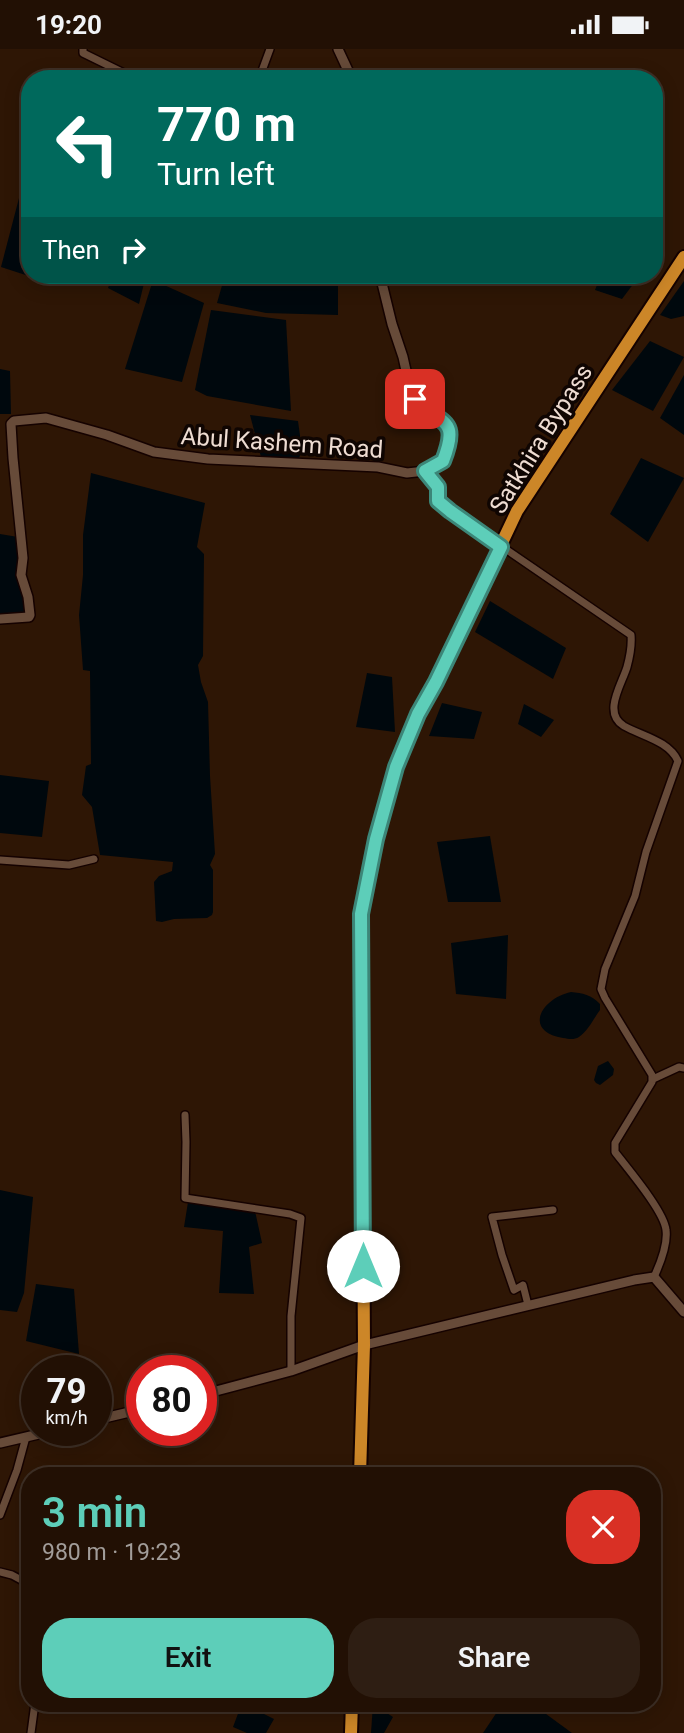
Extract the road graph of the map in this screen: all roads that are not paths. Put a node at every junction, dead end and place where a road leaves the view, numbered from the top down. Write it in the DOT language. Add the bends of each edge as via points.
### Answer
graph roads {
  1 [pos="83,49"];
  2 [pos="270,49"];
  3 [pos="338,49"];
  4 [pos="118,70"];
  5 [pos="262,70"];
  6 [pos="348,70"];
  7 [pos="684,257"];
  8 [pos="382,284"];
  9 [pos="425,471"];
  10 [pos="501,547"];
  11 [pos="0,619"];
  12 [pos="94,859"];
  13 [pos="0,860"];
  14 [pos="684,1068"];
  15 [pos="653,1079"];
  16 [pos="184,1115"];
  17 [pos="553,1210"];
  18 [pos="654,1277"];
  19 [pos="528,1305"];
  20 [pos="684,1312"];
  21 [pos="364,1345"];
  22 [pos="291,1371"];
  23 [pos="217,1391"];
  24 [pos="21,1438"];
  25 [pos="0,1443"];
  26 [pos="24,1446"];
  27 [pos="360,1467"];
  28 [pos="0,1515"];
  29 [pos="0,1571"];
  30 [pos="21,1580"];
  31 [pos="34,1712"];
  32 [pos="352,1712"];
  33 [pos="31,1733"];
  34 [pos="351,1733"];
  1 -- 4 [label="street"];
  2 -- 5 [label="street"];
  3 -- 6 [label="street"];
  7 -- 10 [label="highway, Satkhira Bypass" via="534,484"];
  8 -- 9 [label="street" via="415,399 450,430 451,442 443,461"];
  9 -- 10 [label="street" via="438,487 438,501"];
  9 -- 11 [label="street, Abul Kashem Road" via="208,459 154,452 46,418 14,421 21,575 30,615"];
  10 -- 15 [label="street" via="631,635 614,713 621,724 662,744 678,761 601,989"];
  10 -- 21 [label="highway, Satkhira Bypass" via="396,767 361,914"];
  12 -- 13 [label="street" via="69,865"];
  14 -- 15 [label="street"];
  15 -- 18 [label="street" via="615,1143 615,1152 666,1228"];
  16 -- 22 [label="street" via="185,1198 301,1218 291,1316"];
  17 -- 19 [label="street" via="492,1217 514,1290 523,1285"];
  18 -- 19 [label="street"];
  18 -- 20 [label="street"];
  19 -- 21 [label="street"];
  21 -- 22 [label="street"];
  21 -- 27 [label="highway, Satkhira Bypass"];
  22 -- 23 [label="street"];
  24 -- 25 [label="street"];
  26 -- 28 [label="street"];
  29 -- 30 [label="street"];
  31 -- 33 [label="street"];
  32 -- 34 [label="highway"];
}
